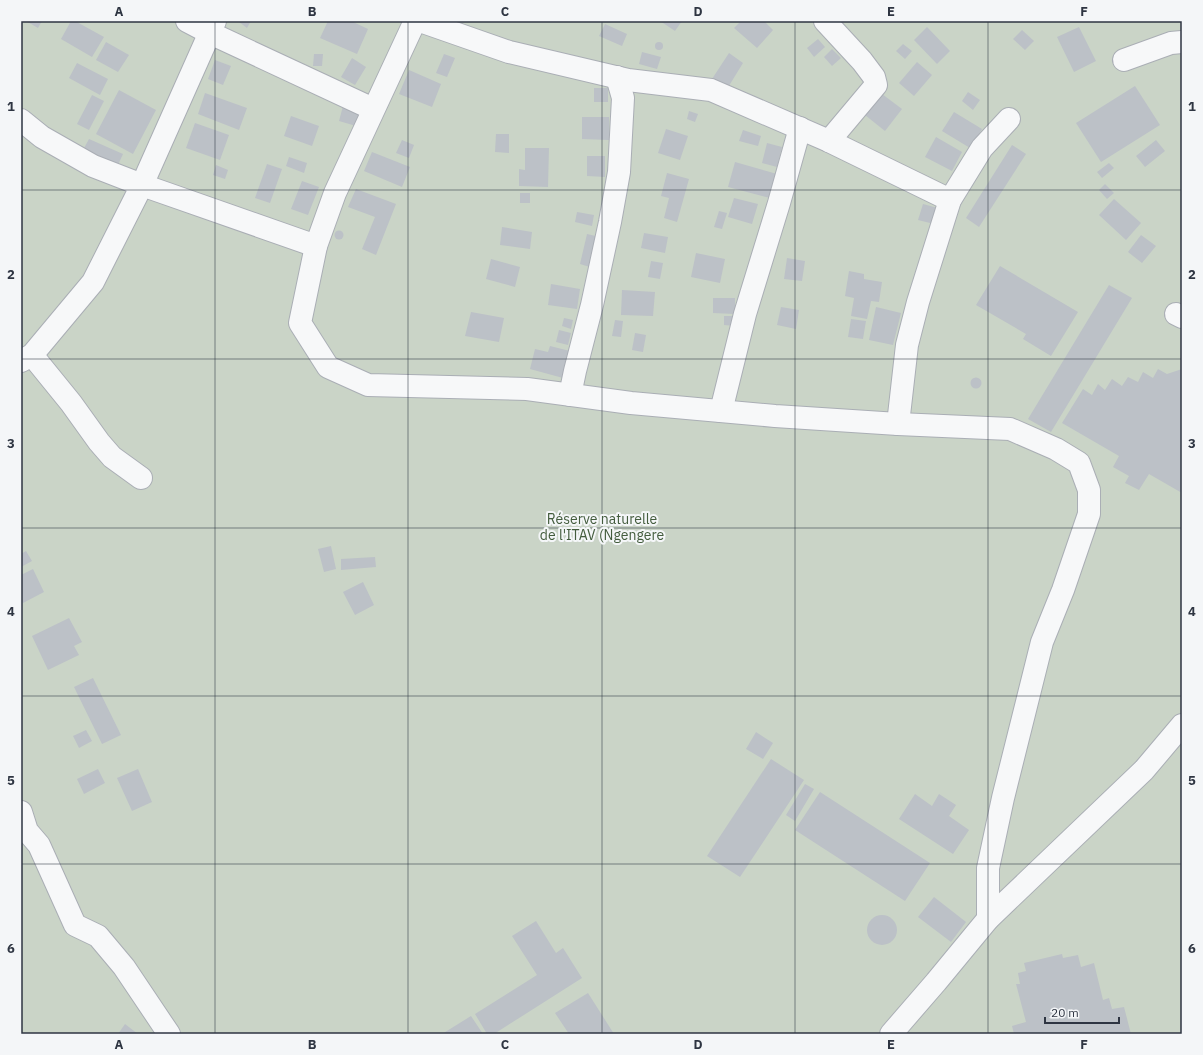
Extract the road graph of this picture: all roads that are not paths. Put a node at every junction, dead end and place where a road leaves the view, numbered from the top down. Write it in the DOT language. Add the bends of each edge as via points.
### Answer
graph roads {
  1 [pos="187,21"];
  2 [pos="415,21"];
  3 [pos="422,21"];
  4 [pos="825,21"];
  5 [pos="213,27"];
  6 [pos="1182,42"];
  7 [pos="1124,60"];
  8 [pos="617,77"];
  9 [pos="373,109"];
  10 [pos="1009,119"];
  11 [pos="21,120"];
  12 [pos="800,128"];
  13 [pos="829,141"];
  14 [pos="142,184"];
  15 [pos="950,200"];
  16 [pos="316,246"];
  17 [pos="27,358"];
  18 [pos="570,395"];
  19 [pos="720,411"];
  20 [pos="898,424"];
  21 [pos="141,478"];
  22 [pos="1182,725"];
  23 [pos="21,812"];
  24 [pos="988,918"];
  25 [pos="169,1034"];
  26 [pos="891,1034"];
  1 -- 5 [label="street"];
  2 -- 9 [label="street"];
  3 -- 8 [label="street" via="510,52"];
  4 -- 13 [label="street" via="862,61 874,77 876,85"];
  5 -- 9 [label="street"];
  5 -- 14 [label="street"];
  6 -- 7 [label="street" via="1171,43"];
  8 -- 12 [label="street" via="711,90"];
  8 -- 18 [label="street" via="623,98 619,172 592,305"];
  9 -- 16 [label="street" via="335,193"];
  10 -- 15 [label="street" via="982,148"];
  11 -- 14 [label="street" via="42,137 93,166"];
  12 -- 13 [label="street"];
  12 -- 19 [label="street" via="745,314"];
  13 -- 15 [label="street"];
  14 -- 16 [label="street"];
  14 -- 17 [label="street" via="93,282"];
  15 -- 20 [label="street" via="907,345"];
  16 -- 18 [label="street" via="300,323 328,367 368,385 527,389"];
  17 -- 21 [label="street" via="71,403 112,457"];
  18 -- 19 [label="street"];
  19 -- 20 [label="street"];
  20 -- 24 [label="street" via="1010,429 1056,449 1079,463 1089,490 1089,514 1042,642 1003,798 988,868"];
  22 -- 24 [label="street" via="1144,770"];
  23 -- 25 [label="street" via="27,831 38,845 75,925 98,936 124,967"];
  24 -- 26 [label="street"];
}
